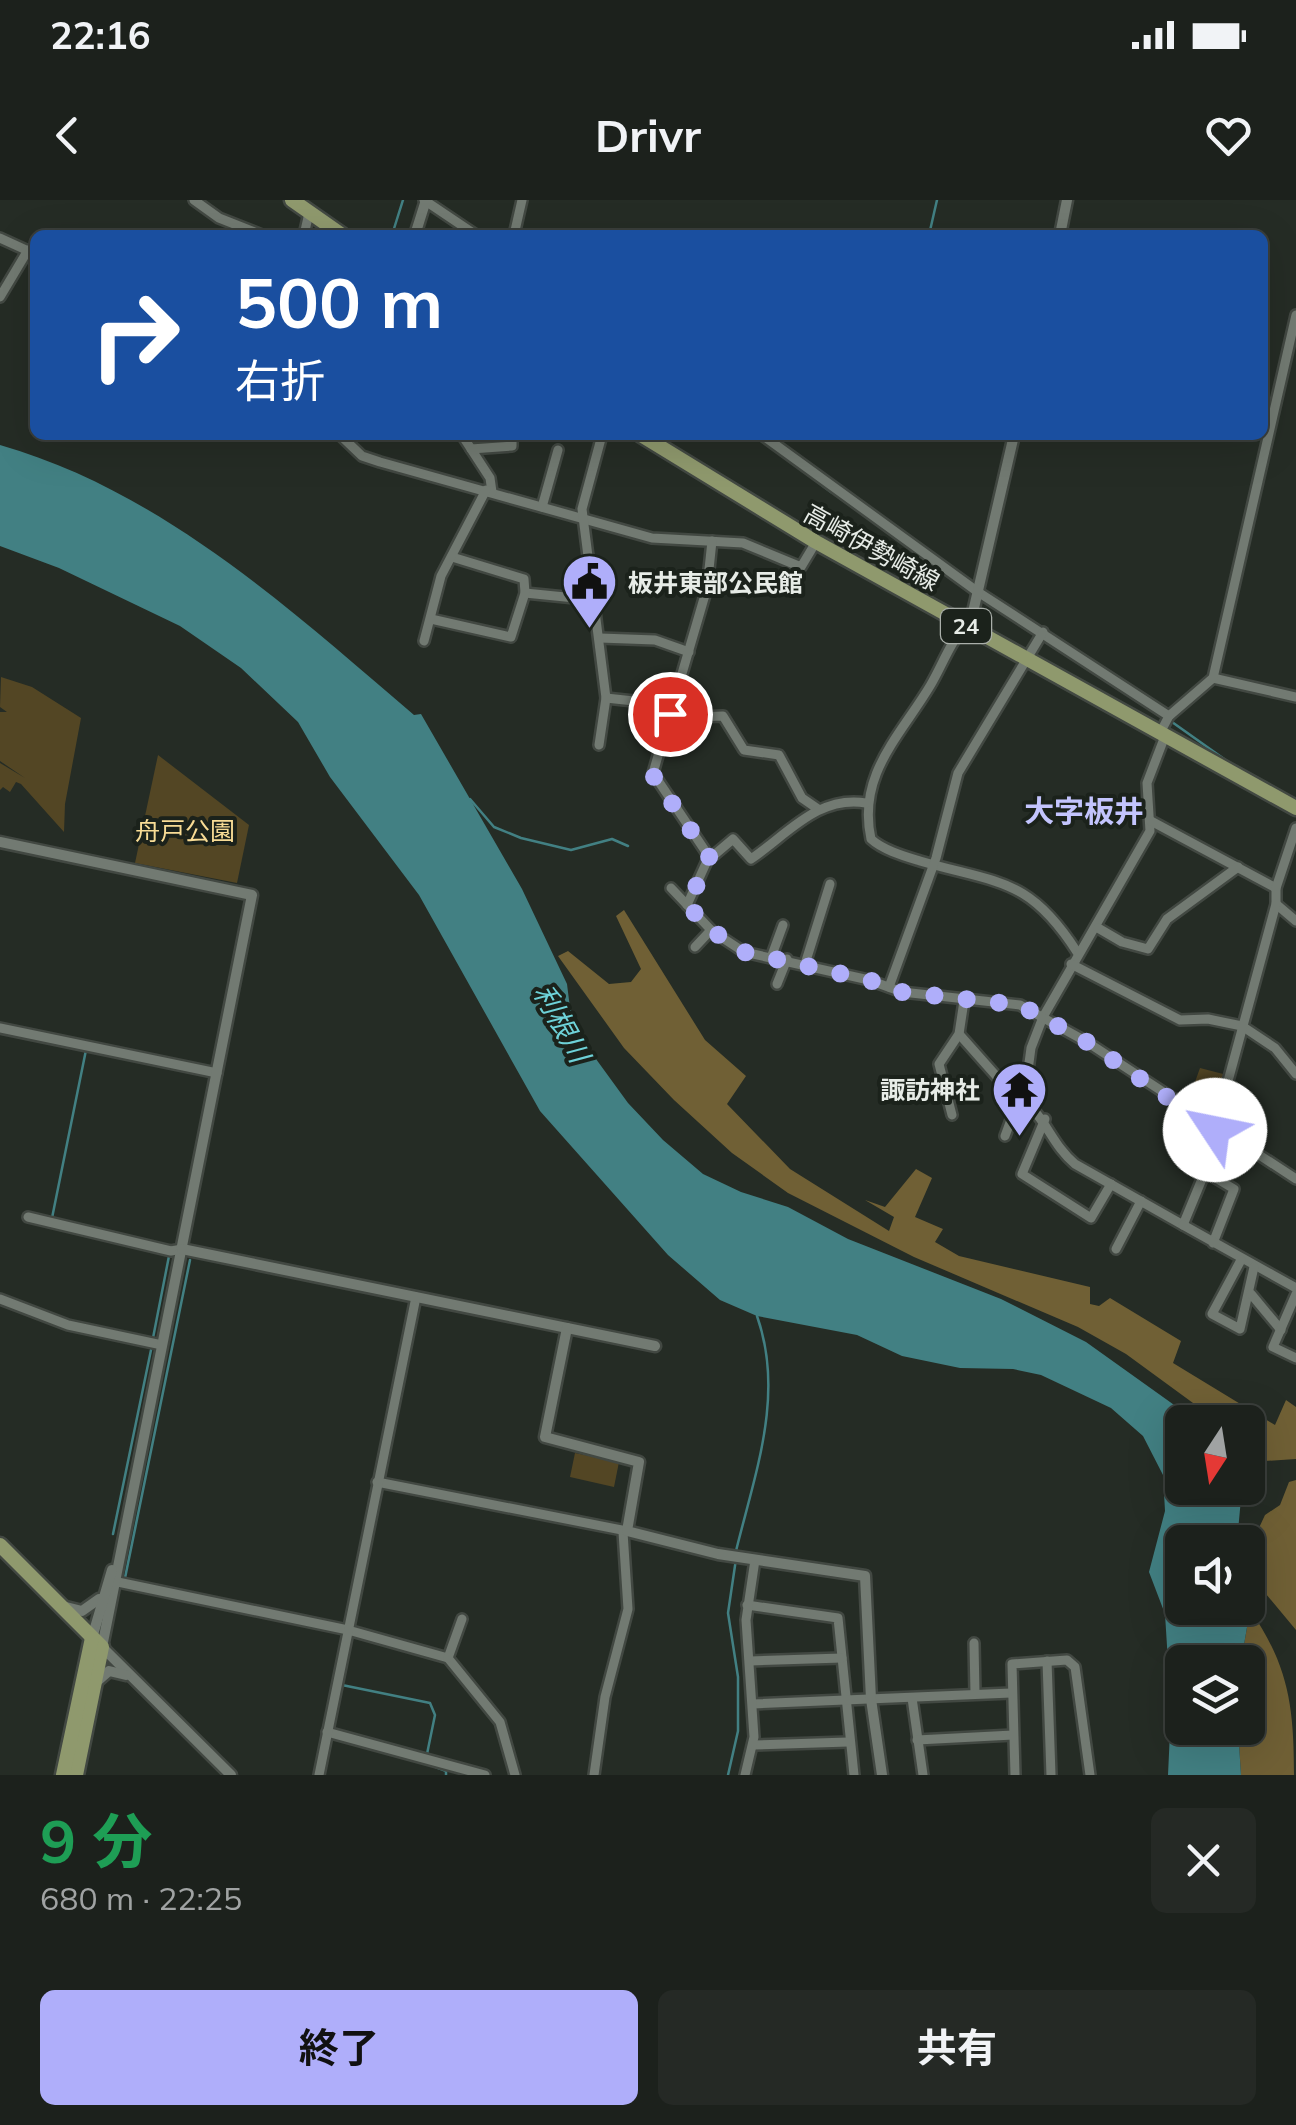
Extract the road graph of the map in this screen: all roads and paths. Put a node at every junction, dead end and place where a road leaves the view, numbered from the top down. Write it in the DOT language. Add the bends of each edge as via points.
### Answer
graph roads {
  1 [pos="194,200"];
  2 [pos="292,200"];
  3 [pos="425,200"];
  4 [pos="522,200"];
  5 [pos="1068,200"];
  6 [pos="309,212"];
  7 [pos="249,230"];
  8 [pos="305,230"];
  9 [pos="335,230"];
  10 [pos="416,230"];
  11 [pos="469,230"];
  12 [pos="515,230"];
  13 [pos="1061,230"];
  14 [pos="0,238"];
  15 [pos="30,252"];
  16 [pos="30,253"];
  17 [pos="0,297"];
  18 [pos="1296,314"];
  19 [pos="1268,437"];
  20 [pos="346,440"];
  21 [pos="465,440"];
  22 [pos="512,440"];
  23 [pos="601,440"];
  24 [pos="649,440"];
  25 [pos="769,440"];
  26 [pos="1013,440"];
  27 [pos="1267,440"];
  28 [pos="471,448"];
  29 [pos="558,450"];
  30 [pos="489,491"];
  31 [pos="542,507"];
  32 [pos="583,519"];
  33 [pos="712,541"];
  34 [pos="816,542"];
  35 [pos="452,558"];
  36 [pos="978,592"];
  37 [pos="525,593"];
  38 [pos="596,600"];
  39 [pos="431,619"];
  40 [pos="966,626"];
  41 [pos="1043,632"];
  42 [pos="600,638"];
  43 [pos="424,640"];
  44 [pos="689,652"];
  45 [pos="1027,659"];
  46 [pos="1213,678"];
  47 [pos="1296,697"];
  48 [pos="606,698"];
  49 [pos="674,712"];
  50 [pos="1169,716"];
  51 [pos="1162,735"];
  52 [pos="599,745"];
  53 [pos="866,803"];
  54 [pos="818,808"];
  55 [pos="1296,808"];
  56 [pos="1151,821"];
  57 [pos="1296,828"];
  58 [pos="0,842"];
  59 [pos="710,858"];
  60 [pos="934,864"];
  61 [pos="1238,867"];
  62 [pos="830,884"];
  63 [pos="671,888"];
  64 [pos="1276,888"];
  65 [pos="1276,904"];
  66 [pos="687,905"];
  67 [pos="1296,921"];
  68 [pos="784,924"];
  69 [pos="1098,928"];
  70 [pos="711,930"];
  71 [pos="695,947"];
  72 [pos="1077,952"];
  73 [pos="772,956"];
  74 [pos="787,959"];
  75 [pos="805,964"];
  76 [pos="1071,964"];
  77 [pos="776,984"];
  78 [pos="889,987"];
  79 [pos="964,1001"];
  80 [pos="1043,1017"];
  81 [pos="1242,1026"];
  82 [pos="0,1028"];
  83 [pos="959,1034"];
  84 [pos="217,1073"];
  85 [pos="1296,1074"];
  86 [pos="1022,1099"];
  87 [pos="952,1114"];
  88 [pos="1045,1118"];
  89 [pos="1218,1131"];
  90 [pos="1006,1136"];
  91 [pos="1204,1171"];
  92 [pos="1296,1179"];
  93 [pos="1111,1184"];
  94 [pos="1141,1202"];
  95 [pos="28,1217"];
  96 [pos="1183,1226"];
  97 [pos="1213,1243"];
  98 [pos="182,1249"];
  99 [pos="1116,1249"];
  100 [pos="1240,1260"];
  101 [pos="1254,1267"];
  102 [pos="1296,1291"];
  103 [pos="1251,1294"];
  104 [pos="416,1297"];
  105 [pos="0,1299"];
  106 [pos="567,1328"];
  107 [pos="1281,1330"];
  108 [pos="162,1345"];
  109 [pos="656,1346"];
  110 [pos="1296,1358"];
  111 [pos="377,1482"];
  112 [pos="625,1531"];
  113 [pos="0,1545"];
  114 [pos="750,1560"];
  115 [pos="112,1580"];
  116 [pos="102,1595"];
  117 [pos="56,1602"];
  118 [pos="748,1605"];
  119 [pos="462,1619"];
  120 [pos="348,1630"];
  121 [pos="97,1642"];
  122 [pos="974,1643"];
  123 [pos="448,1658"];
  124 [pos="842,1658"];
  125 [pos="750,1660"];
  126 [pos="1047,1660"];
  127 [pos="136,1680"];
  128 [pos="94,1684"];
  129 [pos="975,1694"];
  130 [pos="1011,1694"];
  131 [pos="912,1698"];
  132 [pos="871,1699"];
  133 [pos="844,1700"];
  134 [pos="753,1704"];
  135 [pos="328,1732"];
  136 [pos="1013,1736"];
  137 [pos="917,1740"];
  138 [pos="848,1742"];
  139 [pos="753,1745"];
  140 [pos="63,1775"];
  141 [pos="76,1775"];
  142 [pos="231,1775"];
  143 [pos="318,1775"];
  144 [pos="485,1775"];
  145 [pos="514,1775"];
  146 [pos="594,1775"];
  147 [pos="745,1775"];
  148 [pos="854,1775"];
  149 [pos="882,1775"];
  150 [pos="923,1775"];
  151 [pos="1014,1775"];
  152 [pos="1051,1775"];
  153 [pos="1090,1775"];
  1 -- 7 [label="street"];
  2 -- 6 [label="main road"];
  3 -- 10 [label="street"];
  3 -- 11 [label="street"];
  4 -- 12 [label="street"];
  5 -- 13 [label="street"];
  6 -- 8 [label="street"];
  6 -- 9 [label="main road"];
  14 -- 15 [label="street"];
  16 -- 17 [label="street"];
  18 -- 19 [label="street"];
  20 -- 30 [label="street" via="366,458"];
  21 -- 28 [label="street"];
  22 -- 28 [label="street" via="512,446"];
  23 -- 32 [label="street"];
  24 -- 34 [label="main road, 高崎伊勢崎線 / 24"];
  25 -- 36 [label="street"];
  26 -- 36 [label="street"];
  27 -- 46 [label="street"];
  28 -- 30 [label="street" via="490,478"];
  29 -- 31 [label="street"];
  30 -- 31 [label="street"];
  30 -- 35 [label="street"];
  31 -- 32 [label="street"];
  32 -- 33 [label="street" via="652,538"];
  32 -- 38 [label="street"];
  33 -- 34 [label="street" via="750,544 801,567"];
  33 -- 44 [label="street"];
  34 -- 40 [label="main road, 高崎伊勢崎線 / 24"];
  35 -- 37 [label="street" via="524,580"];
  35 -- 39 [label="street"];
  36 -- 40 [label="street"];
  36 -- 41 [label="street"];
  37 -- 38 [label="street"];
  37 -- 39 [label="street" via="511,636"];
  38 -- 42 [label="street"];
  39 -- 43 [label="street"];
  40 -- 45 [label="main road, 高崎伊勢崎線 / 24"];
  40 -- 53 [label="street" via="889,743"];
  41 -- 45 [label="street"];
  41 -- 50 [label="street"];
  42 -- 44 [label="street" via="655,640"];
  42 -- 48 [label="street"];
  44 -- 49 [label="street"];
  45 -- 51 [label="main road, 高崎伊勢崎線 / 24"];
  45 -- 60 [label="street" via="958,773"];
  46 -- 47 [label="street"];
  46 -- 50 [label="street"];
  48 -- 49 [label="street"];
  48 -- 52 [label="street"];
  49 -- 54 [label="street" via="724,716 744,750 779,755 802,798"];
  49 -- 59 [label="street" via="654,777"];
  50 -- 51 [label="street"];
  51 -- 55 [label="main road, 高崎伊勢崎線 / 24"];
  51 -- 56 [label="street" via="1147,783"];
  53 -- 54 [label="street"];
  53 -- 60 [label="street" via="872,842"];
  54 -- 59 [label="street" via="751,858 733,839"];
  56 -- 61 [label="street"];
  56 -- 69 [label="street"];
  57 -- 64 [label="street"];
  58 -- 84 [label="street" via="250,893"];
  59 -- 66 [label="street"];
  60 -- 72 [label="street" via="1029,894"];
  60 -- 78 [label="street"];
  61 -- 64 [label="street"];
  61 -- 69 [label="street" via="1168,919 1148,948"];
  62 -- 75 [label="street"];
  63 -- 66 [label="street"];
  64 -- 65 [label="street"];
  65 -- 67 [label="street"];
  65 -- 81 [label="street"];
  66 -- 70 [label="street"];
  68 -- 73 [label="street"];
  69 -- 72 [label="street"];
  70 -- 71 [label="street"];
  70 -- 73 [label="street" via="744,952"];
  72 -- 76 [label="street"];
  73 -- 74 [label="street"];
  74 -- 75 [label="street"];
  74 -- 77 [label="street"];
  75 -- 78 [label="street"];
  76 -- 80 [label="street"];
  76 -- 81 [label="street" via="1180,1020"];
  78 -- 79 [label="street"];
  79 -- 80 [label="street" via="1008,1002"];
  79 -- 83 [label="street"];
  80 -- 86 [label="street"];
  80 -- 89 [label="street"];
  81 -- 85 [label="street" via="1275,1048"];
  81 -- 89 [label="street"];
  82 -- 84 [label="street"];
  83 -- 86 [label="street"];
  83 -- 87 [label="street" via="938,1064"];
  84 -- 98 [label="street"];
  86 -- 88 [label="street"];
  86 -- 90 [label="street"];
  88 -- 93 [label="street" via="1061,1152"];
  88 -- 93 [label="street" via="1022,1174 1090,1218"];
  89 -- 91 [label="street"];
  89 -- 92 [label="street"];
  91 -- 96 [label="street"];
  91 -- 97 [label="street" via="1234,1189"];
  93 -- 94 [label="street"];
  94 -- 96 [label="street"];
  94 -- 99 [label="street"];
  95 -- 98 [label="street"];
  96 -- 97 [label="street"];
  97 -- 100 [label="street"];
  98 -- 104 [label="street"];
  98 -- 108 [label="street"];
  100 -- 101 [label="street"];
  100 -- 103 [label="street" via="1212,1314 1240,1329"];
  101 -- 102 [label="street"];
  101 -- 103 [label="street"];
  102 -- 107 [label="street"];
  103 -- 107 [label="street"];
  104 -- 106 [label="street"];
  104 -- 111 [label="street"];
  105 -- 108 [label="street" via="68,1325"];
  106 -- 109 [label="street"];
  106 -- 112 [label="street" via="545,1437 638,1462"];
  107 -- 110 [label="street" via="1273,1347"];
  108 -- 115 [label="street"];
  111 -- 112 [label="street"];
  111 -- 120 [label="street"];
  112 -- 114 [label="street"];
  112 -- 146 [label="street" via="627,1622"];
  113 -- 117 [label="main road"];
  114 -- 118 [label="street"];
  114 -- 132 [label="street" via="866,1576"];
  115 -- 116 [label="street"];
  115 -- 120 [label="street"];
  115 -- 121 [label="street"];
  116 -- 117 [label="street" via="82,1611"];
  116 -- 121 [label="street"];
  117 -- 121 [label="main road"];
  118 -- 124 [label="street" via="838,1618"];
  118 -- 125 [label="street"];
  119 -- 123 [label="street"];
  120 -- 123 [label="street"];
  120 -- 135 [label="street"];
  121 -- 127 [label="street"];
  121 -- 128 [label="main road"];
  121 -- 140 [label="main road"];
  122 -- 129 [label="street"];
  123 -- 145 [label="street" via="500,1722"];
  124 -- 125 [label="street"];
  124 -- 133 [label="street"];
  125 -- 134 [label="street"];
  126 -- 130 [label="street" via="1014,1662"];
  126 -- 152 [label="street"];
  126 -- 153 [label="street" via="1074,1664"];
  127 -- 128 [label="street" via="111,1671"];
  127 -- 142 [label="street"];
  128 -- 141 [label="main road"];
  129 -- 130 [label="street"];
  129 -- 131 [label="street"];
  130 -- 136 [label="street"];
  131 -- 132 [label="street"];
  131 -- 137 [label="street"];
  132 -- 133 [label="street"];
  132 -- 149 [label="street"];
  133 -- 134 [label="street"];
  133 -- 138 [label="street"];
  134 -- 139 [label="street"];
  135 -- 143 [label="street"];
  135 -- 144 [label="street"];
  136 -- 137 [label="street"];
  136 -- 151 [label="street"];
  137 -- 150 [label="street"];
  138 -- 139 [label="street"];
  138 -- 148 [label="street"];
  139 -- 147 [label="street"];
}
